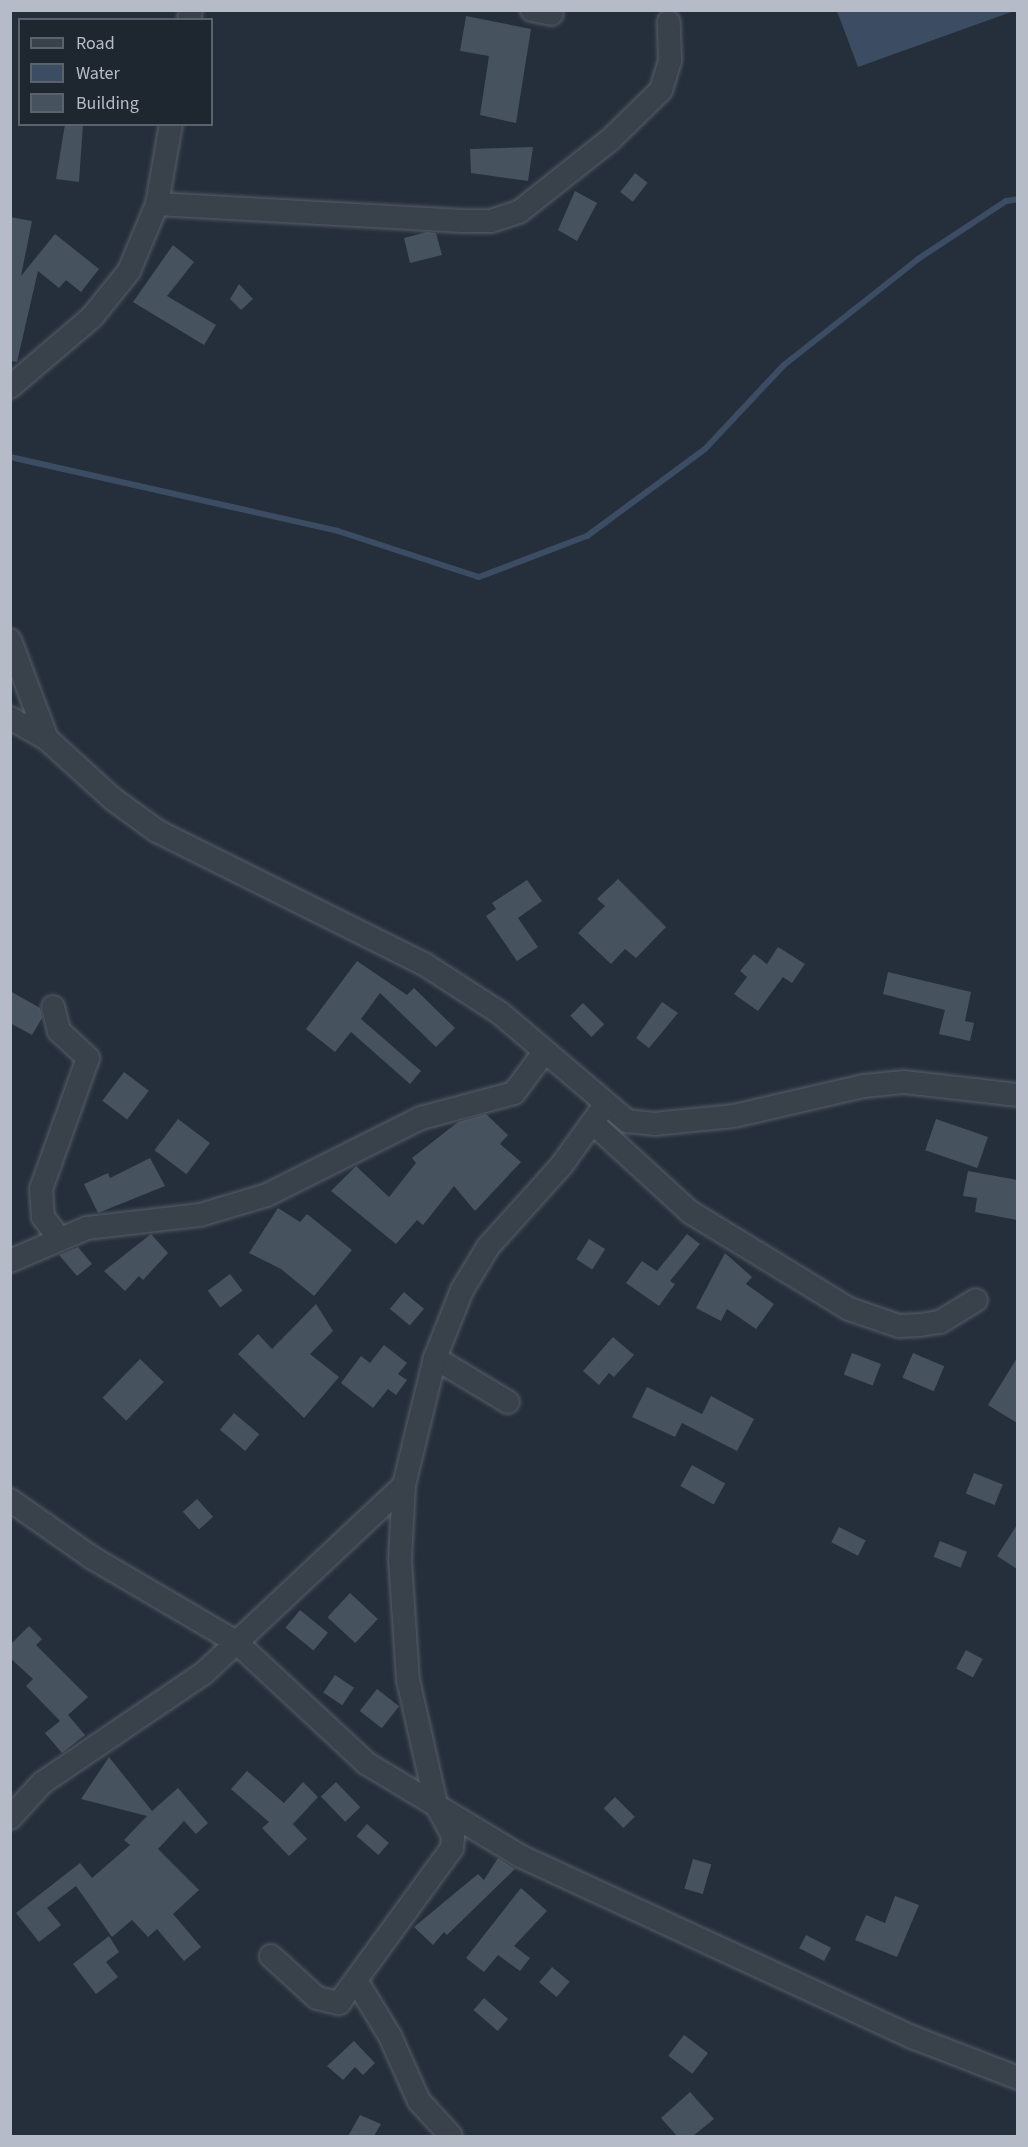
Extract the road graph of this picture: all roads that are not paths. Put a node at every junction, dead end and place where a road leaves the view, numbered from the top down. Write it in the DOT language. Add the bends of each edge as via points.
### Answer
graph roads {
  1 [pos="669,22"];
  2 [pos="171,126"];
  3 [pos="157,204"];
  4 [pos="10,387"];
  5 [pos="10,640"];
  6 [pos="10,718"];
  7 [pos="46,739"];
  8 [pos="53,1007"];
  9 [pos="545,1052"];
  10 [pos="1017,1095"];
  11 [pos="599,1115"];
  12 [pos="58,1237"];
  13 [pos="10,1261"];
  14 [pos="976,1300"];
  15 [pos="435,1358"];
  16 [pos="508,1402"];
  17 [pos="404,1485"];
  18 [pos="10,1500"];
  19 [pos="236,1642"];
  20 [pos="436,1804"];
  21 [pos="10,1818"];
  22 [pos="271,1956"];
  23 [pos="357,1982"];
  24 [pos="1017,2079"];
  25 [pos="451,2136"];
  1 -- 3 [label="street" via="670,60 661,90 610,140 519,212 490,221 463,221"];
  2 -- 3 [label="street"];
  3 -- 4 [label="street" via="142,247 109,298"];
  5 -- 7 [label="street"];
  6 -- 7 [label="street"];
  7 -- 9 [label="street" via="157,831 424,964 500,1013"];
  8 -- 12 [label="street" via="59,1031 88,1058 41,1189 43,1217"];
  9 -- 11 [label="street"];
  9 -- 12 [label="street" via="514,1093 421,1118 267,1195 210,1213 87,1228"];
  10 -- 11 [label="street" via="904,1082 864,1086 734,1116 654,1124"];
  11 -- 14 [label="street" via="690,1212 849,1309 899,1326 920,1325 940,1322"];
  11 -- 15 [label="street" via="488,1247 462,1290"];
  12 -- 13 [label="street"];
  15 -- 16 [label="street"];
  15 -- 17 [label="street"];
  17 -- 19 [label="street"];
  17 -- 20 [label="street" via="400,1559 408,1680"];
  18 -- 19 [label="street" via="91,1557"];
  19 -- 20 [label="street" via="357,1756"];
  19 -- 21 [label="street" via="167,1700 42,1783"];
  20 -- 23 [label="street" via="453,1836 452,1848"];
  20 -- 24 [label="street" via="520,1856 591,1892 912,2037"];
  22 -- 23 [label="street" via="326,2003 339,2003"];
  23 -- 25 [label="street" via="390,2036 419,2101"];
}
